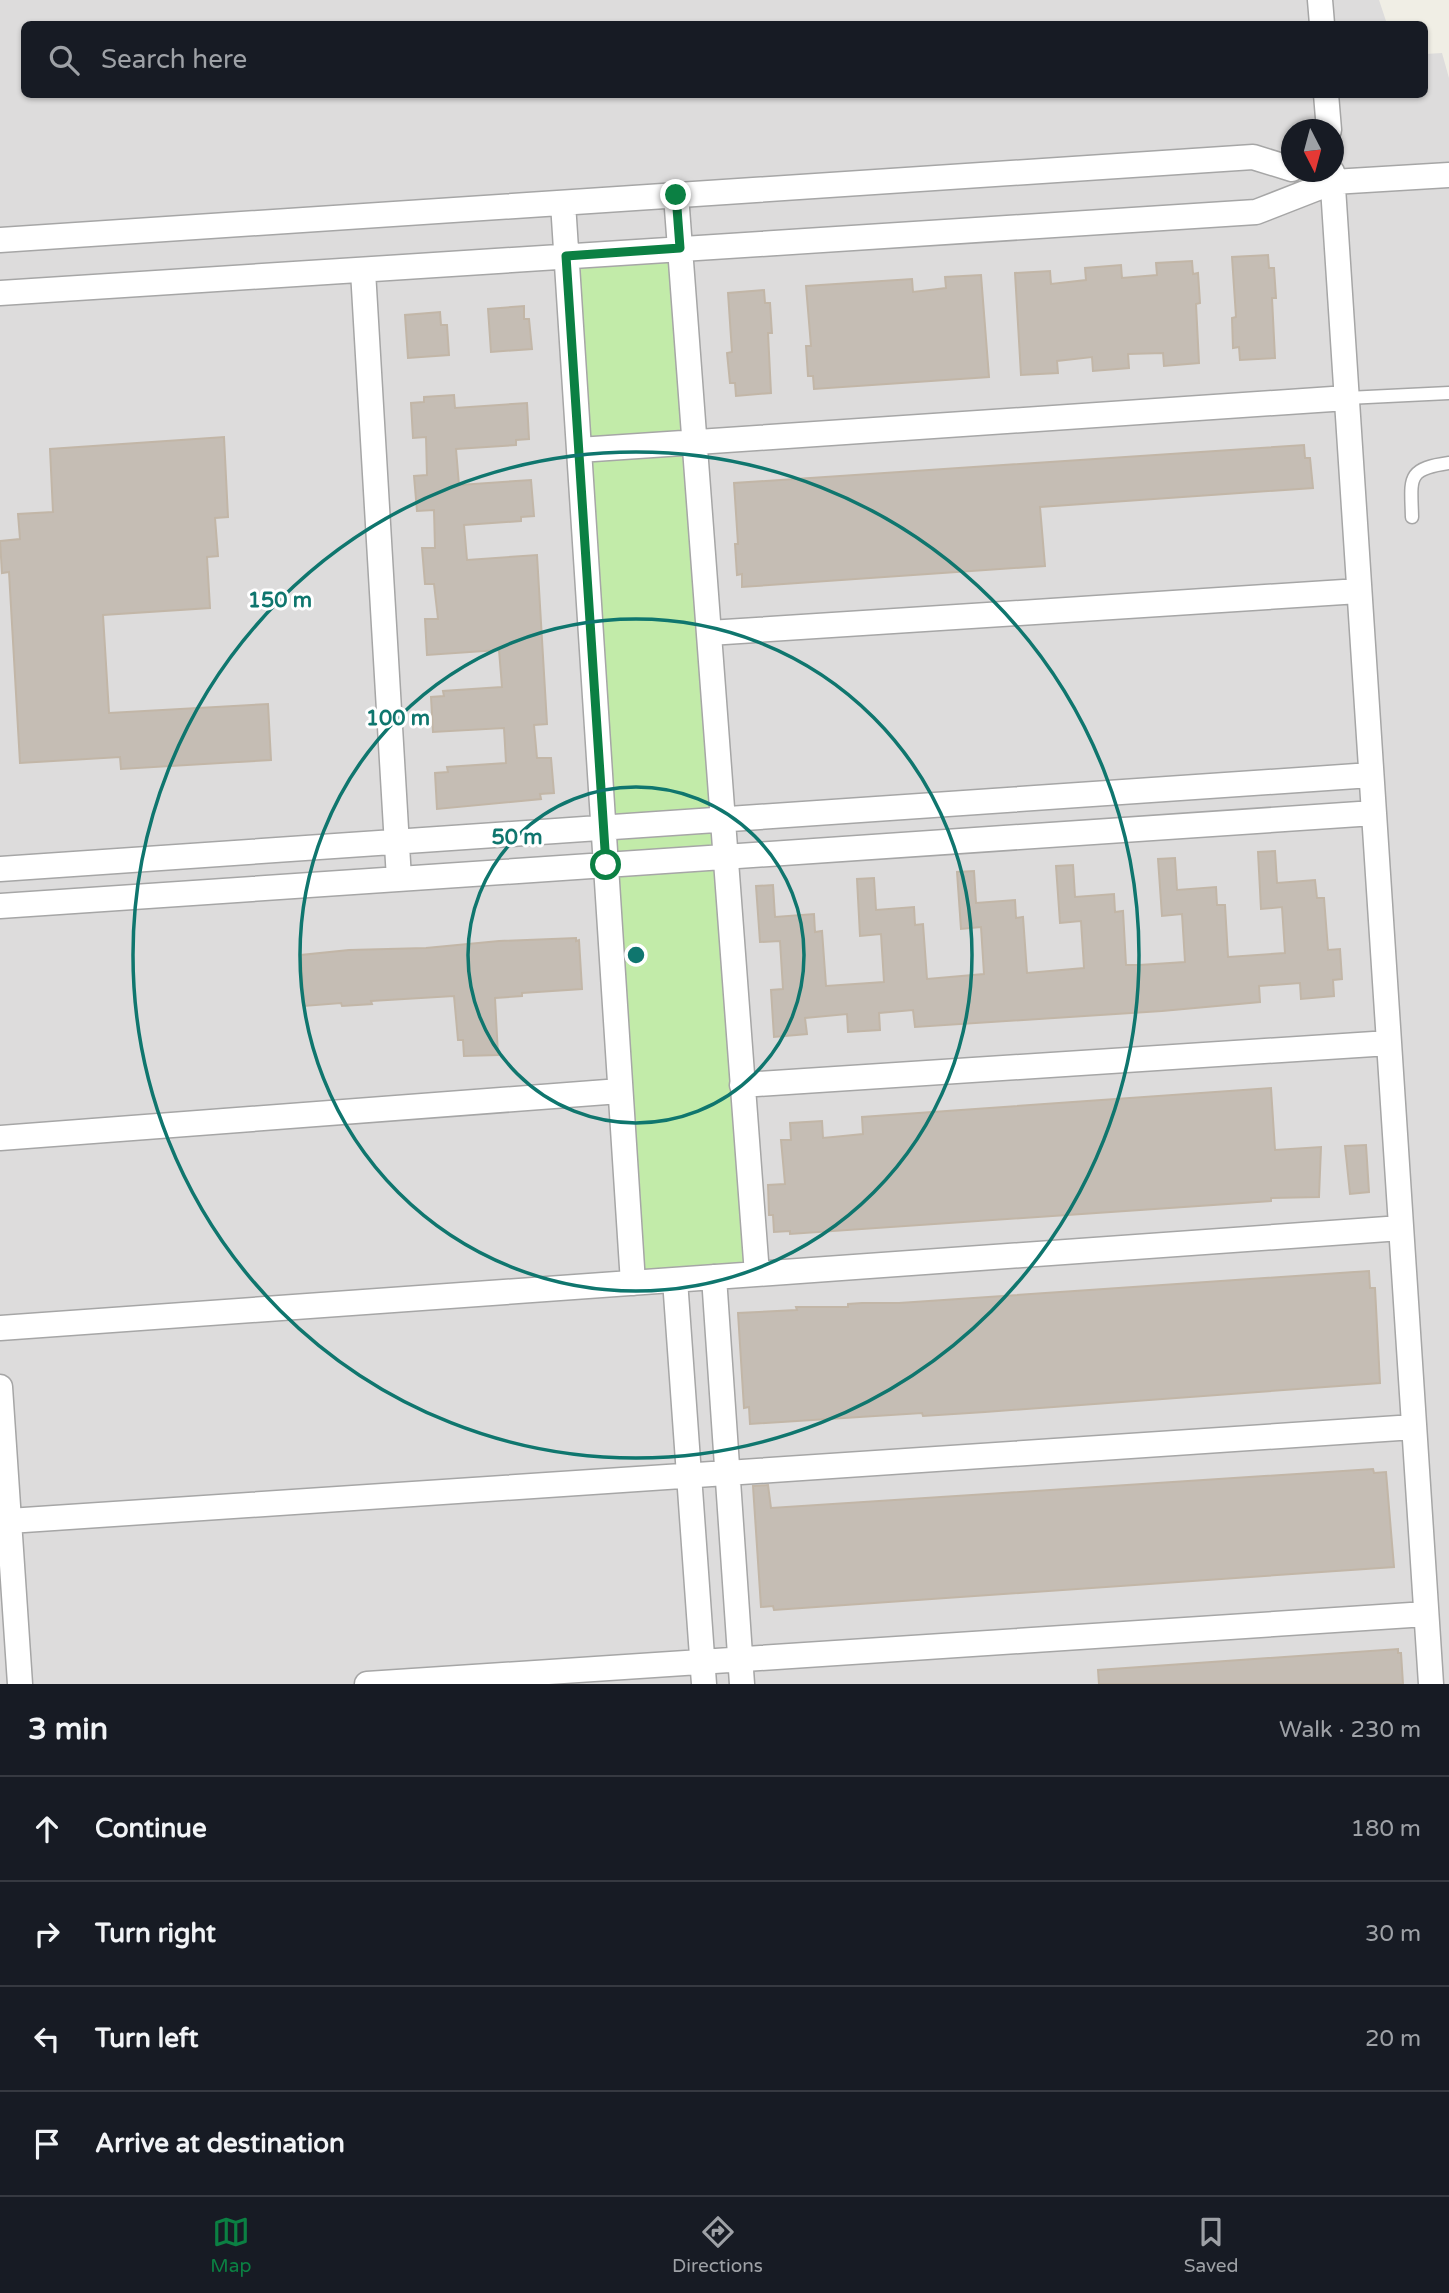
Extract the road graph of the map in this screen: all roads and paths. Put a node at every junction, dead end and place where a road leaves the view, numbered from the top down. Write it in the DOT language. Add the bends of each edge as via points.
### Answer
graph roads {
  1 [pos="1320,0"];
  2 [pos="1322,21"];
  3 [pos="1326,98"];
  4 [pos="1328,119"];
  5 [pos="1281,166"];
  6 [pos="1449,175"];
  7 [pos="1344,177"];
  8 [pos="1321,182"];
  9 [pos="1332,182"];
  10 [pos="676,195"];
  11 [pos="563,203"];
  12 [pos="0,240"];
  13 [pos="680,248"];
  14 [pos="566,256"];
  15 [pos="363,271"];
  16 [pos="0,293"];
  17 [pos="1449,393"];
  18 [pos="1347,398"];
  19 [pos="694,442"];
  20 [pos="579,450"];
  21 [pos="1449,463"];
  22 [pos="1412,517"];
  23 [pos="1359,591"];
  24 [pos="709,633"];
  25 [pos="1371,775"];
  26 [pos="1374,813"];
  27 [pos="723,819"];
  28 [pos="604,827"];
  29 [pos="397,841"];
  30 [pos="726,857"];
  31 [pos="606,865"];
  32 [pos="0,869"];
  33 [pos="399,879"];
  34 [pos="0,906"];
  35 [pos="1389,1043"];
  36 [pos="742,1084"];
  37 [pos="621,1091"];
  38 [pos="0,1138"];
  39 [pos="1401,1228"];
  40 [pos="757,1274"];
  41 [pos="714,1277"];
  42 [pos="675,1280"];
  43 [pos="633,1283"];
  44 [pos="0,1328"];
  45 [pos="0,1387"];
  46 [pos="1414,1427"];
  47 [pos="727,1473"];
  48 [pos="689,1476"];
  49 [pos="9,1521"];
  50 [pos="1426,1614"];
  51 [pos="741,1672"];
  52 [pos="703,1673"];
  53 [pos="20,1684"];
  54 [pos="367,1684"];
  55 [pos="1431,1684"];
  1 -- 2 [label="street"];
  3 -- 4 [label="street"];
  5 -- 10 [label="street" via="1253,157"];
  6 -- 7 [label="street"];
  8 -- 13 [label="street" via="1256,212"];
  9 -- 18 [label="street"];
  10 -- 11 [label="street"];
  10 -- 13 [label="street"];
  11 -- 12 [label="street"];
  11 -- 14 [label="street"];
  13 -- 14 [label="street"];
  13 -- 19 [label="street"];
  14 -- 15 [label="street"];
  14 -- 20 [label="street"];
  15 -- 16 [label="street"];
  15 -- 29 [label="street"];
  17 -- 18 [label="lane"];
  18 -- 19 [label="street"];
  18 -- 23 [label="street"];
  19 -- 20 [label="street"];
  19 -- 24 [label="street"];
  20 -- 28 [label="street"];
  21 -- 22 [label="lane" via="1425,466 1415,475"];
  23 -- 24 [label="street"];
  23 -- 25 [label="street"];
  24 -- 27 [label="street"];
  25 -- 26 [label="street"];
  25 -- 27 [label="street"];
  26 -- 30 [label="street"];
  26 -- 35 [label="street"];
  27 -- 28 [label="street"];
  27 -- 30 [label="street"];
  28 -- 29 [label="street"];
  28 -- 31 [label="street"];
  29 -- 32 [label="street"];
  29 -- 33 [label="street"];
  30 -- 31 [label="street"];
  30 -- 36 [label="street"];
  31 -- 33 [label="street"];
  31 -- 37 [label="street"];
  33 -- 34 [label="street"];
  35 -- 36 [label="street"];
  35 -- 39 [label="street"];
  36 -- 40 [label="street"];
  37 -- 38 [label="street"];
  37 -- 43 [label="street"];
  39 -- 40 [label="street"];
  39 -- 46 [label="street"];
  40 -- 41 [label="street"];
  41 -- 42 [label="street"];
  41 -- 47 [label="street"];
  42 -- 43 [label="street"];
  42 -- 48 [label="street"];
  43 -- 44 [label="street"];
  45 -- 49 [label="street"];
  46 -- 47 [label="street"];
  46 -- 50 [label="street"];
  47 -- 48 [label="street"];
  47 -- 51 [label="street"];
  48 -- 49 [label="street"];
  48 -- 52 [label="street"];
  49 -- 53 [label="street"];
  50 -- 51 [label="street"];
  50 -- 55 [label="street"];
  51 -- 52 [label="street"];
  52 -- 54 [label="street"];
}
